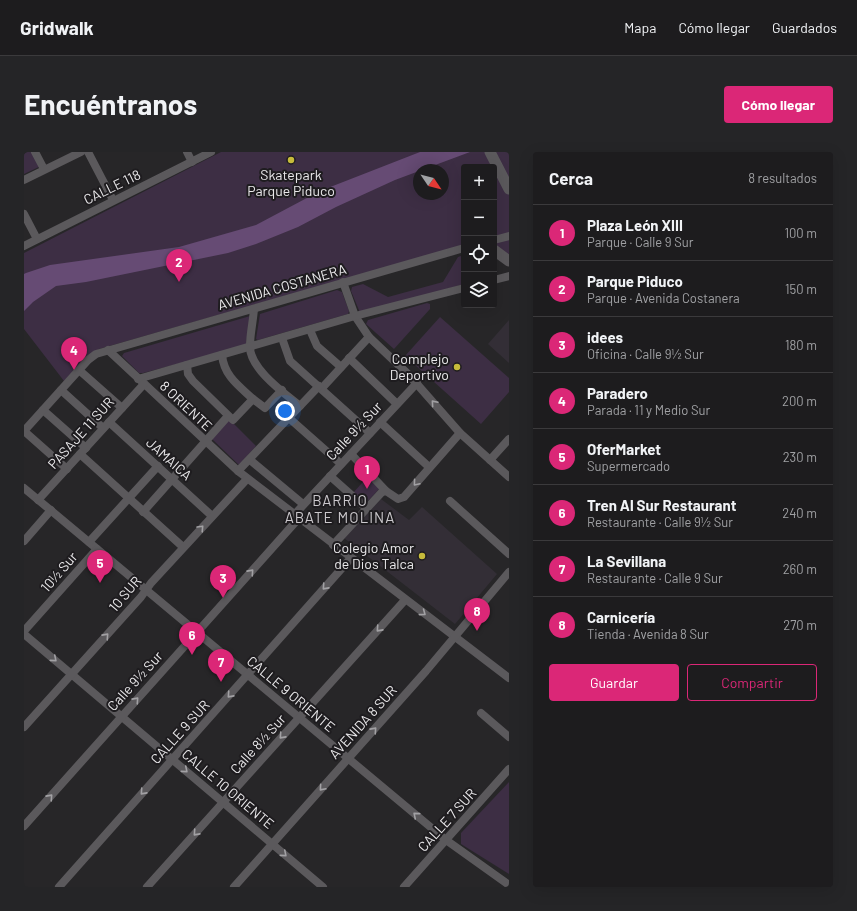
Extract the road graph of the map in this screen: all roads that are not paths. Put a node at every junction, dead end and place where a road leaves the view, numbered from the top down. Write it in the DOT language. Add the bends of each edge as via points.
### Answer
graph roads {
  1 [pos="35,152"];
  2 [pos="81,152"];
  3 [pos="88,152"];
  4 [pos="187,152"];
  5 [pos="211,152"];
  6 [pos="490,152"];
  7 [pos="192,162"];
  8 [pos="44,169"];
  9 [pos="24,180"];
  10 [pos="509,189"];
  11 [pos="114,200"];
  12 [pos="24,214"];
  13 [pos="509,236"];
  14 [pos="37,239"];
  15 [pos="497,239"];
  16 [pos="24,246"];
  17 [pos="461,249"];
  18 [pos="497,252"];
  19 [pos="509,261"];
  20 [pos="509,276"];
  21 [pos="497,279"];
  22 [pos="343,282"];
  23 [pos="461,289"];
  24 [pos="254,310"];
  25 [pos="355,316"];
  26 [pos="310,330"];
  27 [pos="369,337"];
  28 [pos="282,338"];
  29 [pos="249,347"];
  30 [pos="108,350"];
  31 [pos="222,355"];
  32 [pos="349,358"];
  33 [pos="187,365"];
  34 [pos="341,368"];
  35 [pos="79,370"];
  36 [pos="141,382"];
  37 [pos="417,383"];
  38 [pos="321,387"];
  39 [pos="61,390"];
  40 [pos="282,390"];
  41 [pos="253,399"];
  42 [pos="397,404"];
  43 [pos="300,406"];
  44 [pos="122,408"];
  45 [pos="43,410"];
  46 [pos="230,418"];
  47 [pos="289,418"];
  48 [pos="380,422"];
  49 [pos="106,425"];
  50 [pos="24,431"];
  51 [pos="370,433"];
  52 [pos="460,433"];
  53 [pos="509,439"];
  54 [pos="205,441"];
  55 [pos="86,448"];
  56 [pos="80,454"];
  57 [pos="351,454"];
  58 [pos="250,460"];
  59 [pos="490,460"];
  60 [pos="341,464"];
  61 [pos="158,466"];
  62 [pos="430,467"];
  63 [pos="67,469"];
  64 [pos="238,471"];
  65 [pos="330,476"];
  66 [pos="509,477"];
  67 [pos="172,479"];
  68 [pos="247,479"];
  69 [pos="24,488"];
  70 [pos="386,491"];
  71 [pos="129,499"];
  72 [pos="38,500"];
  73 [pos="450,501"];
  74 [pos="304,504"];
  75 [pos="366,508"];
  76 [pos="51,510"];
  77 [pos="143,512"];
  78 [pos="212,516"];
  79 [pos="296,517"];
  80 [pos="24,541"];
  81 [pos="89,542"];
  82 [pos="334,545"];
  83 [pos="97,548"];
  84 [pos="183,548"];
  85 [pos="509,554"];
  86 [pos="351,558"];
  87 [pos="509,572"];
  88 [pos="146,589"];
  89 [pos="405,600"];
  90 [pos="24,632"];
  91 [pos="197,632"];
  92 [pos="454,637"];
  93 [pos="509,666"];
  94 [pos="72,674"];
  95 [pos="248,675"];
  96 [pos="506,676"];
  97 [pos="481,713"];
  98 [pos="121,716"];
  99 [pos="299,717"];
  100 [pos="24,728"];
  101 [pos="509,736"];
  102 [pos="348,758"];
  103 [pos="173,759"];
  104 [pos="509,769"];
  105 [pos="223,802"];
  106 [pos="24,826"];
  107 [pos="446,840"];
  108 [pos="273,844"];
  109 [pos="509,885"];
  110 [pos="59,887"];
  111 [pos="147,887"];
  112 [pos="234,887"];
  113 [pos="323,887"];
  114 [pos="404,887"];
  1 -- 8 [label="street"];
  2 -- 8 [label="street"];
  3 -- 11 [label="street"];
  4 -- 7 [label="street"];
  5 -- 7 [label="street, CALLE 118"];
  6 -- 10 [label="main road"];
  7 -- 11 [label="street, CALLE 118"];
  8 -- 9 [label="street"];
  11 -- 14 [label="street, CALLE 118"];
  12 -- 14 [label="street"];
  13 -- 15 [label="street"];
  14 -- 16 [label="street, CALLE 118"];
  17 -- 22 [label="street, AVENIDA COSTANERA"];
  18 -- 19 [label="main road"];
  20 -- 21 [label="street"];
  22 -- 24 [label="street, AVENIDA COSTANERA"];
  22 -- 25 [label="street"];
  23 -- 25 [label="street"];
  24 -- 29 [label="street"];
  24 -- 30 [label="street, AVENIDA COSTANERA"];
  25 -- 26 [label="street"];
  25 -- 27 [label="street"];
  26 -- 28 [label="street"];
  26 -- 34 [label="street" via="317,346"];
  27 -- 32 [label="street"];
  27 -- 37 [label="street"];
  28 -- 29 [label="street"];
  28 -- 38 [label="street" via="290,361"];
  29 -- 31 [label="street"];
  29 -- 40 [label="street" via="254,362"];
  30 -- 35 [label="street, AVENIDA COSTANERA" via="96,354"];
  30 -- 36 [label="street, 8 ORIENTE"];
  31 -- 33 [label="street"];
  31 -- 41 [label="street" via="224,369 228,375"];
  32 -- 34 [label="street"];
  32 -- 42 [label="street"];
  33 -- 36 [label="street"];
  33 -- 46 [label="street" via="188,374 193,381"];
  34 -- 38 [label="street"];
  35 -- 39 [label="street, AVENIDA COSTANERA"];
  35 -- 44 [label="street"];
  36 -- 44 [label="street, PASAJE 11 SUR"];
  36 -- 54 [label="street, 8 ORIENTE"];
  37 -- 42 [label="street, Calle 9½ Sur"];
  52 -- 37 [label="street, one-way"];
  38 -- 43 [label="street"];
  38 -- 51 [label="street"];
  39 -- 45 [label="street, AVENIDA COSTANERA"];
  39 -- 49 [label="street, JAMAICA"];
  40 -- 41 [label="street" via="265,408"];
  40 -- 43 [label="street"];
  41 -- 46 [label="street"];
  42 -- 48 [label="street, Calle 9½ Sur"];
  43 -- 47 [label="street"];
  44 -- 49 [label="street, PASAJE 11 SUR"];
  45 -- 50 [label="street, AVENIDA COSTANERA"];
  45 -- 55 [label="street"];
  46 -- 54 [label="street"];
  47 -- 58 [label="street"];
  47 -- 60 [label="street"];
  48 -- 51 [label="street, Calle 9½ Sur"];
  48 -- 62 [label="street"];
  49 -- 55 [label="street, PASAJE 11 SUR"];
  49 -- 61 [label="street, JAMAICA"];
  50 -- 63 [label="street"];
  51 -- 57 [label="street, Calle 9½ Sur"];
  52 -- 59 [label="street"];
  52 -- 62 [label="street"];
  53 -- 59 [label="street"];
  54 -- 64 [label="street, 8 ORIENTE"];
  54 -- 67 [label="street"];
  55 -- 56 [label="street, PASAJE 11 SUR"];
  56 -- 63 [label="street, PASAJE 11 SUR"];
  56 -- 71 [label="street"];
  57 -- 60 [label="street, Calle 9½ Sur"];
  57 -- 70 [label="street"];
  58 -- 64 [label="street"];
  58 -- 74 [label="street"];
  59 -- 66 [label="street"];
  60 -- 65 [label="street, Calle 9½ Sur"];
  61 -- 67 [label="street, JAMAICA"];
  61 -- 71 [label="street"];
  62 -- 70 [label="street, one-way" via="404,497 398,499"];
  63 -- 72 [label="street, PASAJE 11 SUR"];
  64 -- 68 [label="street, 8 ORIENTE"];
  65 -- 74 [label="street, Calle 9½ Sur"];
  65 -- 75 [label="street"];
  67 -- 77 [label="street"];
  67 -- 78 [label="street, JAMAICA"];
  68 -- 78 [label="street, 10 SUR"];
  68 -- 79 [label="street, 8 ORIENTE"];
  69 -- 72 [label="street, CALLE 9 ORIENTE"];
  70 -- 75 [label="street"];
  71 -- 77 [label="street"];
  71 -- 81 [label="street"];
  72 -- 76 [label="street, CALLE 9 ORIENTE"];
  73 -- 85 [label="street"];
  74 -- 79 [label="street, Calle 9½ Sur"];
  75 -- 82 [label="street"];
  76 -- 80 [label="street"];
  76 -- 81 [label="street, CALLE 9 ORIENTE"];
  77 -- 84 [label="street"];
  84 -- 78 [label="street, 10 SUR, one-way"];
  79 -- 82 [label="street, 8 ORIENTE"];
  91 -- 79 [label="street, Calle 9½ Sur, one-way"];
  81 -- 83 [label="street, CALLE 9 ORIENTE"];
  82 -- 86 [label="street, 8 ORIENTE"];
  83 -- 88 [label="street, CALLE 9 ORIENTE"];
  83 -- 90 [label="street, 10½ Sur"];
  84 -- 88 [label="street, 10 SUR"];
  86 -- 89 [label="street, 8 ORIENTE"];
  86 -- 95 [label="street, CALLE 9 SUR, one-way"];
  87 -- 92 [label="street, AVENIDA 8 SUR"];
  88 -- 91 [label="street, CALLE 9 ORIENTE"];
  94 -- 88 [label="street, 10 SUR, one-way"];
  89 -- 92 [label="street, 8 ORIENTE, one-way"];
  89 -- 99 [label="street, Calle 8½ Sur, one-way"];
  90 -- 94 [label="street, CALLE 10 ORIENTE, one-way"];
  91 -- 95 [label="street, CALLE 9 ORIENTE"];
  98 -- 91 [label="street, Calle 9½ Sur, one-way"];
  92 -- 96 [label="street, 8 ORIENTE"];
  102 -- 92 [label="street, AVENIDA 8 SUR, one-way"];
  93 -- 96 [label="street"];
  94 -- 98 [label="street, CALLE 10 ORIENTE"];
  94 -- 100 [label="street, 10 SUR"];
  95 -- 99 [label="street, CALLE 9 ORIENTE"];
  95 -- 103 [label="street, CALLE 9 SUR, one-way"];
  97 -- 101 [label="street"];
  98 -- 103 [label="street, CALLE 10 ORIENTE"];
  106 -- 98 [label="street, Calle 9½ Sur, one-way"];
  99 -- 102 [label="street, CALLE 9 ORIENTE"];
  99 -- 105 [label="street, Calle 8½ Sur, one-way"];
  107 -- 102 [label="street, CALLE 9 ORIENTE, one-way"];
  102 -- 108 [label="street, AVENIDA 8 SUR, one-way"];
  103 -- 105 [label="street, CALLE 10 ORIENTE, one-way"];
  103 -- 110 [label="street, CALLE 9 SUR, one-way"];
  104 -- 107 [label="street, CALLE 7 SUR"];
  105 -- 108 [label="street, CALLE 10 ORIENTE"];
  105 -- 111 [label="street, Calle 8½ Sur, one-way"];
  107 -- 109 [label="street, CALLE 9 ORIENTE"];
  107 -- 114 [label="street, CALLE 7 SUR"];
  108 -- 112 [label="street, AVENIDA 8 SUR"];
  108 -- 113 [label="street, CALLE 10 ORIENTE, one-way"];
}
